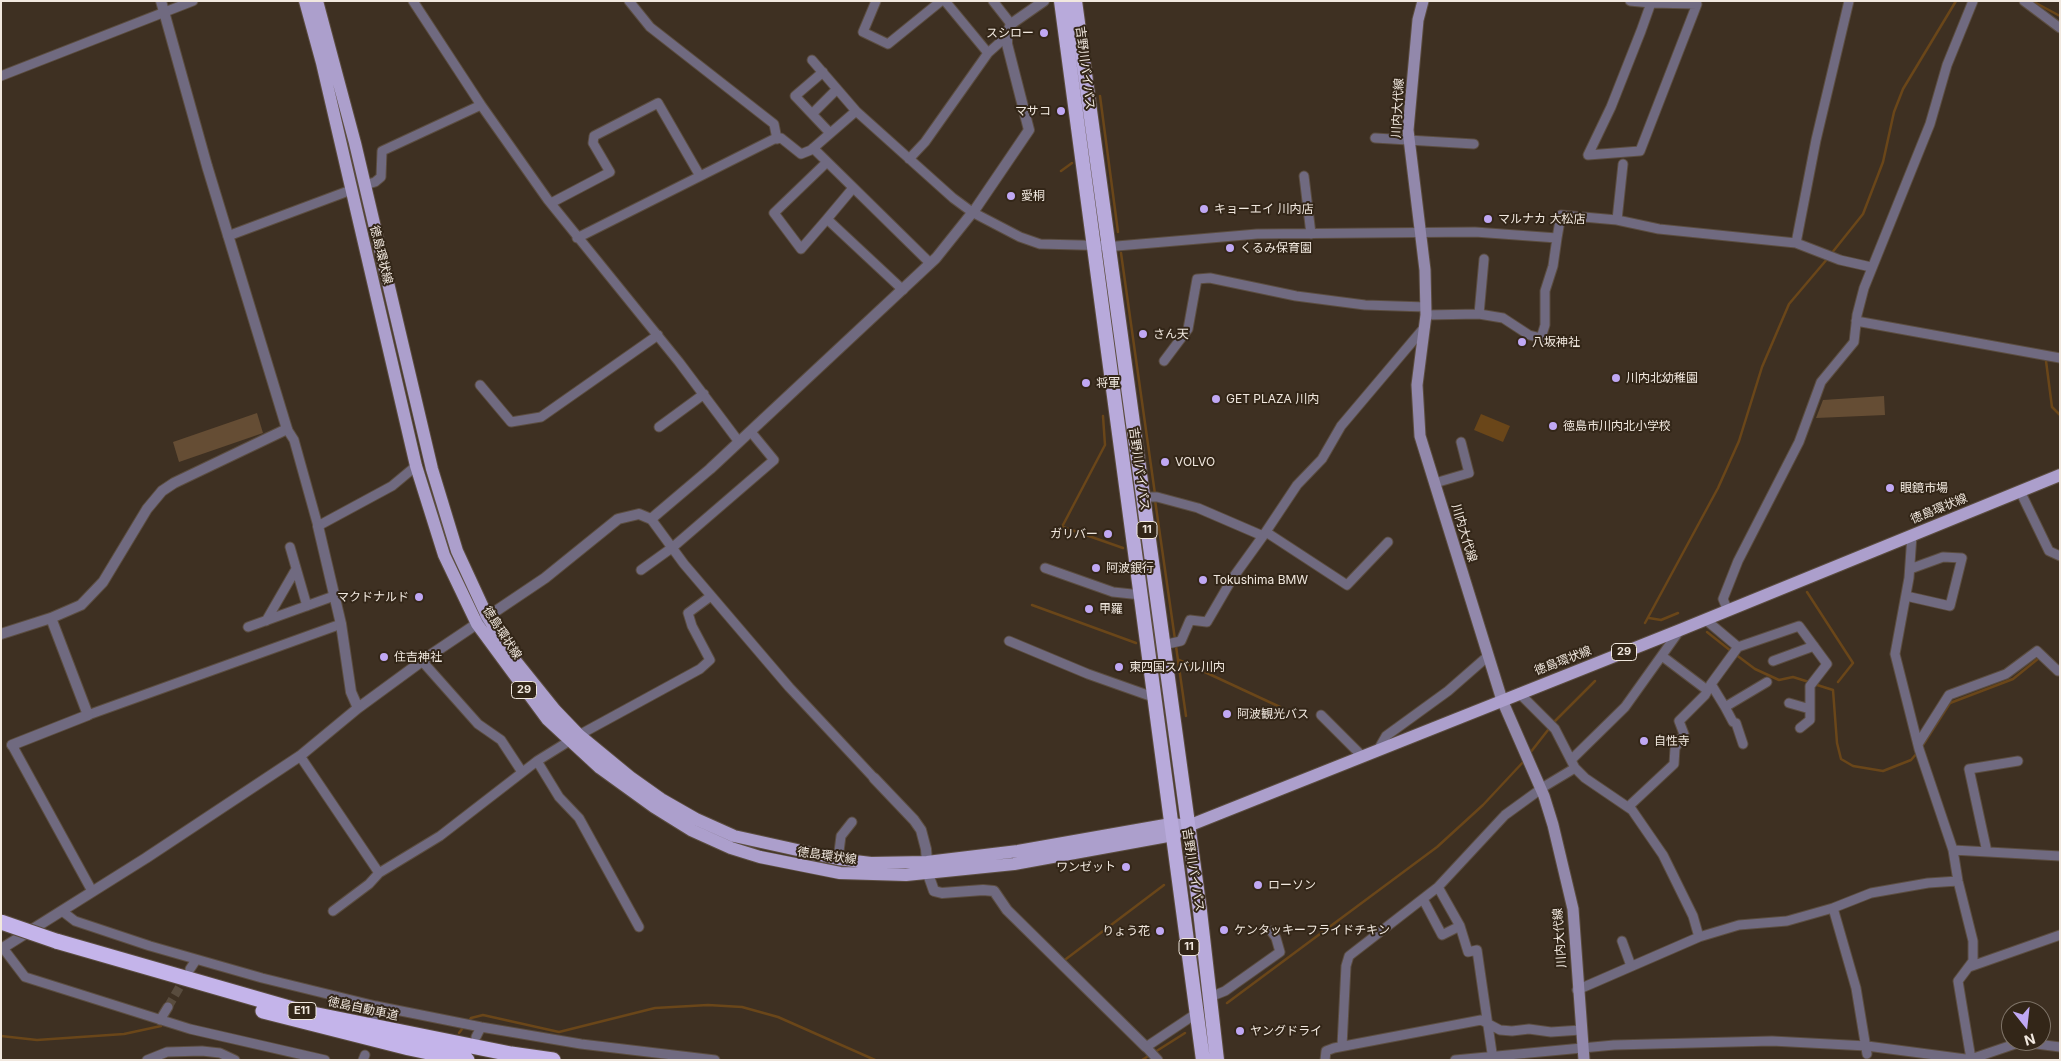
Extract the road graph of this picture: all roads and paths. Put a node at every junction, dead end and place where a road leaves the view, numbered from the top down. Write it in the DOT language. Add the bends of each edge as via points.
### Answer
graph roads {
  1 [pos="193,1"];
  2 [pos="305,1"];
  3 [pos="317,1"];
  4 [pos="413,1"];
  5 [pos="629,1"];
  6 [pos="876,1"];
  7 [pos="941,1"];
  8 [pos="945,1"];
  9 [pos="993,1"];
  10 [pos="1044,1"];
  11 [pos="1061,1"];
  12 [pos="1075,1"];
  13 [pos="1423,1"];
  14 [pos="1630,1"];
  15 [pos="1849,1"];
  16 [pos="1973,1"];
  17 [pos="2024,1"];
  18 [pos="1651,2"];
  19 [pos="163,6"];
  20 [pos="1011,24"];
  21 [pos="2060,28"];
  22 [pos="1007,36"];
  23 [pos="988,54"];
  24 [pos="812,60"];
  25 [pos="823,72"];
  26 [pos="1,76"];
  27 [pos="837,89"];
  28 [pos="481,105"];
  29 [pos="856,111"];
  30 [pos="812,114"];
  31 [pos="830,133"];
  32 [pos="1375,138"];
  33 [pos="777,139"];
  34 [pos="1410,140"];
  35 [pos="1474,144"];
  36 [pos="813,148"];
  37 [pos="909,159"];
  38 [pos="827,162"];
  39 [pos="1622,164"];
  40 [pos="700,176"];
  41 [pos="1304,176"];
  42 [pos="365,185"];
  43 [pos="853,188"];
  44 [pos="351,190"];
  45 [pos="551,203"];
  46 [pos="972,212"];
  47 [pos="827,219"];
  48 [pos="1617,220"];
  49 [pos="1420,233"];
  50 [pos="1311,234"];
  51 [pos="228,236"];
  52 [pos="577,238"];
  53 [pos="1557,238"];
  54 [pos="1796,243"];
  55 [pos="1093,246"];
  56 [pos="1108,246"];
  57 [pos="1484,259"];
  58 [pos="930,263"];
  59 [pos="1871,267"];
  60 [pos="903,290"];
  61 [pos="1426,311"];
  62 [pos="1479,314"];
  63 [pos="1856,321"];
  64 [pos="1423,329"];
  65 [pos="658,336"];
  66 [pos="2060,358"];
  67 [pos="1164,361"];
  68 [pos="480,385"];
  69 [pos="704,394"];
  70 [pos="659,428"];
  71 [pos="287,429"];
  72 [pos="751,432"];
  73 [pos="739,442"];
  74 [pos="1461,442"];
  75 [pos="416,466"];
  76 [pos="2060,475"];
  77 [pos="1434,483"];
  78 [pos="2020,491"];
  79 [pos="1151,497"];
  80 [pos="650,519"];
  81 [pos="318,526"];
  82 [pos="1265,534"];
  83 [pos="1912,535"];
  84 [pos="1388,542"];
  85 [pos="290,547"];
  86 [pos="673,547"];
  87 [pos="2060,556"];
  88 [pos="1045,568"];
  89 [pos="296,569"];
  90 [pos="641,570"];
  91 [pos="1910,570"];
  92 [pos="334,596"];
  93 [pos="711,596"];
  94 [pos="1141,596"];
  95 [pos="1906,596"];
  96 [pos="307,606"];
  97 [pos="1728,611"];
  98 [pos="51,618"];
  99 [pos="482,620"];
  100 [pos="1706,620"];
  101 [pos="266,621"];
  102 [pos="341,624"];
  103 [pos="248,627"];
  104 [pos="1680,630"];
  105 [pos="1,634"];
  106 [pos="1008,641"];
  107 [pos="1172,643"];
  108 [pos="1814,646"];
  109 [pos="1738,647"];
  110 [pos="1488,656"];
  111 [pos="1662,656"];
  112 [pos="1773,660"];
  113 [pos="422,662"];
  114 [pos="2060,670"];
  115 [pos="1768,682"];
  116 [pos="1709,687"];
  117 [pos="1519,693"];
  118 [pos="1153,697"];
  119 [pos="1502,700"];
  120 [pos="1789,703"];
  121 [pos="1725,707"];
  122 [pos="358,708"];
  123 [pos="1810,709"];
  124 [pos="88,715"];
  125 [pos="1321,715"];
  126 [pos="1800,728"];
  127 [pos="574,738"];
  128 [pos="1743,744"];
  129 [pos="1918,744"];
  130 [pos="12,745"];
  131 [pos="1378,750"];
  132 [pos="300,756"];
  133 [pos="1362,756"];
  134 [pos="537,760"];
  135 [pos="2018,762"];
  136 [pos="1574,763"];
  137 [pos="522,772"];
  138 [pos="874,778"];
  139 [pos="1541,789"];
  140 [pos="1628,808"];
  141 [pos="852,822"];
  142 [pos="1188,826"];
  143 [pos="1172,830"];
  144 [pos="1953,850"];
  145 [pos="1986,852"];
  146 [pos="2060,856"];
  147 [pos="838,859"];
  148 [pos="927,868"];
  149 [pos="379,873"];
  150 [pos="1958,881"];
  151 [pos="1438,887"];
  152 [pos="92,891"];
  153 [pos="1422,899"];
  154 [pos="1833,908"];
  155 [pos="62,911"];
  156 [pos="332,911"];
  157 [pos="1,922"];
  158 [pos="1460,926"];
  159 [pos="639,927"];
  160 [pos="1271,931"];
  161 [pos="2060,935"];
  162 [pos="1699,937"];
  163 [pos="1622,940"];
  164 [pos="56,941"];
  165 [pos="2,948"];
  166 [pos="196,960"];
  167 [pos="1631,966"];
  168 [pos="1966,968"];
  169 [pos="190,969"];
  170 [pos="1577,990"];
  171 [pos="1210,997"];
  172 [pos="376,1006"];
  173 [pos="168,1007"];
  174 [pos="1197,1013"];
  175 [pos="374,1017"];
  176 [pos="160,1020"];
  177 [pos="1488,1024"];
  178 [pos="476,1026"];
  179 [pos="1581,1030"];
  180 [pos="476,1037"];
  181 [pos="1342,1046"];
  182 [pos="1583,1047"];
  183 [pos="2060,1047"];
  184 [pos="1867,1050"];
  185 [pos="1153,1054"];
  186 [pos="1493,1058"];
  187 [pos="147,1060"];
  188 [pos="235,1060"];
  189 [pos="326,1060"];
  190 [pos="467,1060"];
  191 [pos="553,1060"];
  192 [pos="715,1060"];
  193 [pos="1203,1060"];
  194 [pos="1217,1060"];
  195 [pos="1325,1060"];
  196 [pos="1455,1060"];
  197 [pos="1584,1060"];
  198 [pos="1972,1060"];
  1 -- 19 [label="street"];
  2 -- 44 [label="main road, 徳島環状線 / 29"];
  3 -- 42 [label="main road, 徳島環状線 / 29"];
  4 -- 28 [label="street"];
  5 -- 33 [label="street" via="650,27 774,124"];
  6 -- 7 [label="street" via="863,32 888,44"];
  8 -- 23 [label="street"];
  9 -- 20 [label="street"];
  10 -- 20 [label="street"];
  11 -- 55 [label="highway, 吉野川バイパス / 11"];
  12 -- 56 [label="highway, 吉野川バイパス / 11"];
  13 -- 34 [label="main road, 川内大代線" via="1418,20 1408,130"];
  14 -- 18 [label="street"];
  15 -- 54 [label="street"];
  16 -- 59 [label="street" via="1930,124"];
  17 -- 21 [label="street"];
  18 -- 18 [label="street" via="1611,107 1588,154 1640,151 1655,115 1697,4"];
  19 -- 26 [label="street"];
  19 -- 51 [label="street"];
  20 -- 22 [label="street"];
  22 -- 23 [label="street"];
  22 -- 46 [label="street" via="1029,130"];
  23 -- 37 [label="street" via="925,142"];
  24 -- 25 [label="street"];
  25 -- 27 [label="street"];
  25 -- 30 [label="street" via="795,96"];
  27 -- 29 [label="street"];
  27 -- 30 [label="street"];
  28 -- 42 [label="street" via="382,151 381,177"];
  28 -- 45 [label="street"];
  29 -- 31 [label="street"];
  29 -- 37 [label="street"];
  30 -- 31 [label="street"];
  31 -- 36 [label="street"];
  32 -- 34 [label="street"];
  33 -- 36 [label="street" via="781,138 801,154"];
  33 -- 40 [label="street"];
  34 -- 35 [label="street"];
  34 -- 49 [label="main road, 川内大代線"];
  36 -- 38 [label="street"];
  37 -- 46 [label="street"];
  38 -- 43 [label="street"];
  38 -- 47 [label="street" via="774,213 801,249"];
  39 -- 48 [label="street"];
  40 -- 45 [label="street" via="658,102 594,136 592,143 610,172"];
  40 -- 52 [label="street"];
  41 -- 50 [label="street"];
  42 -- 99 [label="main road, 徳島環状線 / 29" via="444,514"];
  43 -- 47 [label="street"];
  43 -- 58 [label="street"];
  44 -- 51 [label="street"];
  44 -- 75 [label="main road, 徳島環状線 / 29"];
  45 -- 52 [label="street"];
  46 -- 55 [label="street" via="1040,244"];
  46 -- 58 [label="street"];
  47 -- 60 [label="street"];
  48 -- 53 [label="street" via="1561,215"];
  48 -- 54 [label="street" via="1663,229"];
  49 -- 50 [label="street"];
  49 -- 53 [label="street" via="1475,232"];
  49 -- 61 [label="main road, 川内大代線"];
  50 -- 56 [label="street" via="1248,235"];
  51 -- 71 [label="street"];
  52 -- 65 [label="street"];
  53 -- 62 [label="street" via="1554,266 1545,291 1545,325 1541,338 1529,335 1503,318"];
  54 -- 59 [label="street" via="1840,260"];
  55 -- 56 [label="street"];
  55 -- 94 [label="highway, 吉野川バイパス / 11"];
  56 -- 79 [label="highway, 吉野川バイパス / 11"];
  57 -- 62 [label="street"];
  58 -- 60 [label="street"];
  59 -- 63 [label="street"];
  60 -- 72 [label="street"];
  61 -- 62 [label="street"];
  61 -- 64 [label="main road, 川内大代線"];
  61 -- 67 [label="street" via="1296,296 1210,278 1197,279 1188,329"];
  63 -- 66 [label="street"];
  63 -- 97 [label="street" via="1854,342 1821,382 1799,442 1738,561 1723,599"];
  64 -- 77 [label="main road, 川内大代線" via="1417,385 1420,436"];
  64 -- 82 [label="street" via="1341,426 1322,459 1297,485"];
  65 -- 68 [label="street" via="541,417 511,422"];
  65 -- 69 [label="street"];
  69 -- 70 [label="street"];
  69 -- 73 [label="street"];
  71 -- 81 [label="street" via="294,440"];
  71 -- 98 [label="street" via="162,491 147,508 94,594 81,605"];
  72 -- 73 [label="street"];
  72 -- 86 [label="street" via="774,460"];
  73 -- 80 [label="street"];
  74 -- 77 [label="street" via="1469,473"];
  75 -- 81 [label="street" via="392,486"];
  75 -- 99 [label="main road, 徳島環状線 / 29" via="444,555"];
  76 -- 78 [label="main road, 徳島環状線 / 29"];
  77 -- 110 [label="main road, 川内大代線"];
  78 -- 83 [label="main road, 徳島環状線 / 29"];
  78 -- 87 [label="street" via="2049,551"];
  79 -- 82 [label="street" via="1198,508"];
  79 -- 107 [label="highway, 吉野川バイパス / 11"];
  80 -- 86 [label="street"];
  80 -- 99 [label="street" via="639,514 618,519 545,578"];
  81 -- 92 [label="street"];
  82 -- 84 [label="street" via="1347,585"];
  82 -- 107 [label="street" via="1232,579 1207,622 1190,620"];
  83 -- 91 [label="street"];
  83 -- 97 [label="main road, 徳島環状線 / 29"];
  85 -- 89 [label="street"];
  86 -- 90 [label="street"];
  86 -- 93 [label="street"];
  88 -- 94 [label="street" via="1113,592"];
  89 -- 96 [label="street"];
  89 -- 101 [label="street"];
  91 -- 95 [label="street"];
  91 -- 95 [label="street" via="1943,557 1962,558 1950,606"];
  92 -- 96 [label="street"];
  92 -- 102 [label="street"];
  93 -- 127 [label="street" via="688,613 710,660 700,669"];
  93 -- 138 [label="street" via="789,687"];
  94 -- 118 [label="highway, 吉野川バイパス / 11"];
  95 -- 129 [label="street" via="1894,654"];
  96 -- 101 [label="street"];
  97 -- 100 [label="main road, 徳島環状線 / 29"];
  98 -- 105 [label="street"];
  98 -- 124 [label="street"];
  99 -- 113 [label="street"];
  99 -- 127 [label="main road, 徳島環状線 / 29" via="528,696"];
  100 -- 104 [label="main road, 徳島環状線 / 29"];
  100 -- 109 [label="street"];
  101 -- 103 [label="street"];
  102 -- 122 [label="street" via="351,692"];
  102 -- 124 [label="street"];
  104 -- 111 [label="street"];
  104 -- 117 [label="main road, 徳島環状線 / 29"];
  106 -- 118 [label="street"];
  107 -- 142 [label="highway, 吉野川バイパス / 11"];
  108 -- 109 [label="street" via="1799,626"];
  108 -- 112 [label="street"];
  108 -- 123 [label="street" via="1827,664 1812,683"];
  109 -- 116 [label="street"];
  110 -- 119 [label="main road, 川内大代線"];
  110 -- 131 [label="street" via="1448,691 1386,736"];
  111 -- 116 [label="street"];
  111 -- 136 [label="street" via="1625,706"];
  113 -- 122 [label="street"];
  113 -- 137 [label="street" via="478,724 501,740"];
  114 -- 129 [label="street" via="2037,651 2006,674 1949,695"];
  115 -- 121 [label="street"];
  116 -- 121 [label="street"];
  116 -- 140 [label="street" via="1679,721 1684,734 1675,748 1674,764"];
  117 -- 119 [label="main road, 徳島環状線 / 29"];
  117 -- 136 [label="street" via="1551,726"];
  118 -- 143 [label="highway, 吉野川バイパス / 11"];
  119 -- 131 [label="main road, 徳島環状線 / 29"];
  119 -- 139 [label="main road, 川内大代線"];
  120 -- 123 [label="street"];
  121 -- 128 [label="street" via="1736,723"];
  122 -- 132 [label="street"];
  123 -- 126 [label="street" via="1810,720"];
  124 -- 130 [label="street"];
  125 -- 133 [label="street"];
  127 -- 134 [label="street"];
  127 -- 147 [label="main road, 徳島環状線 / 29" via="696,819 734,836"];
  127 -- 148 [label="main road, 徳島環状線 / 29" via="600,768 654,807 691,830 731,848 814,869 870,875"];
  129 -- 144 [label="street"];
  130 -- 152 [label="street"];
  131 -- 133 [label="main road, 徳島環状線 / 29"];
  132 -- 149 [label="street"];
  132 -- 152 [label="street"];
  133 -- 142 [label="main road, 徳島環状線 / 29"];
  134 -- 137 [label="street"];
  134 -- 159 [label="street" via="560,797 579,818"];
  135 -- 145 [label="street" via="1969,769"];
  136 -- 139 [label="street"];
  136 -- 140 [label="street" via="1585,778"];
  137 -- 149 [label="street" via="440,836"];
  138 -- 148 [label="street" via="921,830"];
  139 -- 151 [label="street" via="1505,815"];
  139 -- 170 [label="main road, 川内大代線" via="1553,825 1572,909"];
  140 -- 162 [label="street" via="1663,854 1693,916"];
  141 -- 147 [label="street" via="841,836"];
  142 -- 143 [label="main road, 徳島環状線 / 29"];
  142 -- 171 [label="highway, 吉野川バイパス / 11"];
  143 -- 148 [label="main road, 徳島環状線 / 29" via="1014,864"];
  143 -- 174 [label="highway, 吉野川バイパス / 11"];
  144 -- 145 [label="street"];
  144 -- 150 [label="street"];
  145 -- 146 [label="street"];
  147 -- 148 [label="main road, 徳島環状線 / 29"];
  148 -- 185 [label="street" via="937,893 994,891 1007,910"];
  149 -- 156 [label="street"];
  150 -- 154 [label="street" via="1871,893"];
  150 -- 168 [label="street" via="1973,941 1973,961"];
  151 -- 153 [label="street"];
  151 -- 158 [label="street"];
  152 -- 155 [label="street"];
  153 -- 158 [label="street" via="1442,935"];
  153 -- 181 [label="street" via="1349,956"];
  154 -- 162 [label="street" via="1787,921 1739,924"];
  154 -- 184 [label="street" via="1849,962"];
  155 -- 165 [label="street"];
  155 -- 166 [label="street" via="68,918 90,927"];
  157 -- 164 [label="highway, 徳島自動車道 / E11, bridge"];
  158 -- 177 [label="street" via="1468,952 1477,950"];
  160 -- 171 [label="street" via="1280,952 1226,991"];
  161 -- 168 [label="street"];
  162 -- 167 [label="street"];
  163 -- 167 [label="street"];
  164 -- 190 [label="highway, 徳島自動車道 / E11" via="152,976 301,1022"];
  164 -- 191 [label="highway, 徳島自動車道 / E11" via="303,1012"];
  165 -- 176 [label="street" via="24,977"];
  166 -- 169 [label="street"];
  166 -- 172 [label="street"];
  167 -- 170 [label="street"];
  168 -- 198 [label="street" via="1958,981"];
  170 -- 179 [label="main road, 川内大代線"];
  171 -- 194 [label="highway, 吉野川バイパス / 11"];
  172 -- 175 [label="street"];
  172 -- 178 [label="street"];
  173 -- 176 [label="street"];
  174 -- 185 [label="street"];
  174 -- 193 [label="highway, 吉野川バイパス / 11"];
  176 -- 189 [label="street"];
  177 -- 179 [label="street" via="1512,1031"];
  177 -- 181 [label="street" via="1482,1020"];
  177 -- 186 [label="street"];
  178 -- 180 [label="street"];
  178 -- 192 [label="street" via="581,1044"];
  179 -- 182 [label="main road, 川内大代線"];
  181 -- 195 [label="street" via="1326,1050"];
  182 -- 184 [label="street" via="1772,1041"];
  182 -- 186 [label="street"];
  182 -- 197 [label="main road, 川内大代線"];
  183 -- 198 [label="street" via="2022,1042"];
  184 -- 198 [label="street"];
  186 -- 196 [label="street"];
  187 -- 188 [label="street" via="167,1052 202,1051 220,1052"];
}
